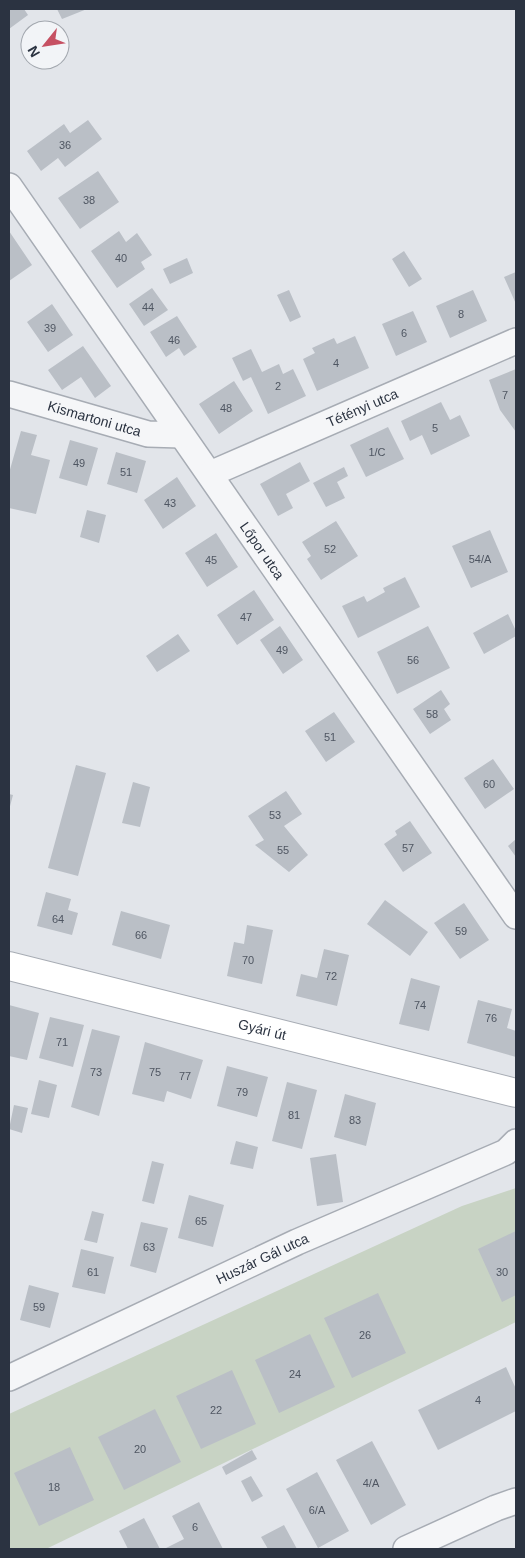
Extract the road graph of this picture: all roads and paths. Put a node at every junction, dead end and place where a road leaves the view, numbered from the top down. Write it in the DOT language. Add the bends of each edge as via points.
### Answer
graph roads {
  1 [pos="9,186"];
  2 [pos="516,340"];
  3 [pos="9,394"];
  4 [pos="182,435"];
  5 [pos="210,474"];
  6 [pos="516,916"];
  7 [pos="9,966"];
  8 [pos="516,1093"];
  9 [pos="516,1142"];
  10 [pos="9,1378"];
  11 [pos="516,1501"];
  12 [pos="406,1549"];
  1 -- 4 [label="street, Lőpor utca"];
  2 -- 5 [label="street, Tétényi utca"];
  3 -- 4 [label="street, Kismartoni utca" via="148,434"];
  4 -- 5 [label="street, Lőpor utca"];
  5 -- 6 [label="street, Lőpor utca"];
  7 -- 8 [label="street, Gyári út"];
  9 -- 10 [label="street, Huszár Gál utca" via="506,1152 297,1242"];
  11 -- 12 [label="street"];
}
